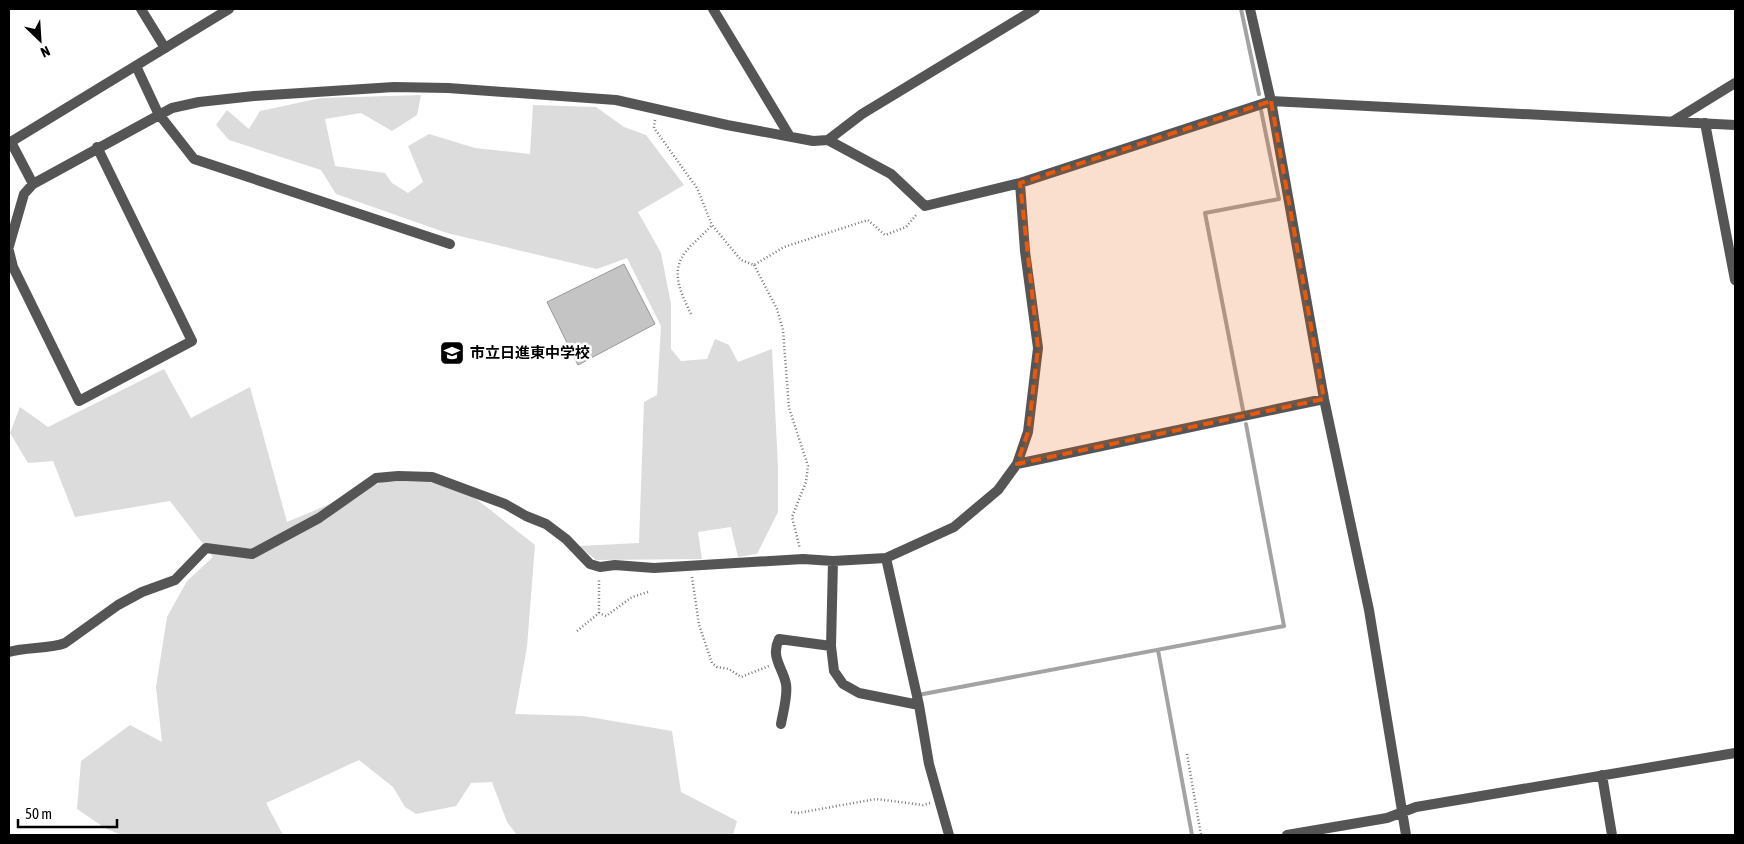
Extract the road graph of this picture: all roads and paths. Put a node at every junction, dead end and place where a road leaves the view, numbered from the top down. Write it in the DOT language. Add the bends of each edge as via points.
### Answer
graph roads {
  1 [pos="141,9"];
  2 [pos="228,9"];
  3 [pos="713,9"];
  4 [pos="1035,9"];
  5 [pos="1250,9"];
  6 [pos="165,48"];
  7 [pos="136,66"];
  8 [pos="1735,83"];
  9 [pos="1270,101"];
  10 [pos="659,109"];
  11 [pos="158,114"];
  12 [pos="1675,120"];
  13 [pos="1705,123"];
  14 [pos="1735,125"];
  15 [pos="789,135"];
  16 [pos="828,140"];
  17 [pos="10,143"];
  18 [pos="97,147"];
  19 [pos="1020,183"];
  20 [pos="33,184"];
  21 [pos="925,206"];
  22 [pos="712,225"];
  23 [pos="450,244"];
  24 [pos="9,246"];
  25 [pos="9,251"];
  26 [pos="754,265"];
  27 [pos="1735,280"];
  28 [pos="691,314"];
  29 [pos="1324,399"];
  30 [pos="1016,464"];
  31 [pos="886,558"];
  32 [pos="803,559"];
  33 [pos="833,561"];
  34 [pos="691,564"];
  35 [pos="600,567"];
  36 [pos="648,592"];
  37 [pos="599,614"];
  38 [pos="577,631"];
  39 [pos="830,646"];
  40 [pos="9,652"];
  41 [pos="777,663"];
  42 [pos="919,705"];
  43 [pos="781,724"];
  44 [pos="1735,753"];
  45 [pos="1187,754"];
  46 [pos="1602,774"];
  47 [pos="938,802"];
  48 [pos="791,812"];
  49 [pos="1404,812"];
  50 [pos="1342,831"];
  51 [pos="949,835"];
  52 [pos="1201,835"];
  53 [pos="1287,835"];
  54 [pos="1406,835"];
  55 [pos="1612,835"];
  1 -- 6 [label="street"];
  2 -- 6 [label="street"];
  3 -- 15 [label="street"];
  4 -- 16 [label="street" via="862,114"];
  5 -- 9 [label="street"];
  6 -- 7 [label="street"];
  7 -- 11 [label="street"];
  7 -- 17 [label="street"];
  8 -- 12 [label="street"];
  9 -- 12 [label="street"];
  9 -- 19 [label="street"];
  9 -- 29 [label="street"];
  10 -- 11 [label="street" via="607,99 492,90 394,87 199,102"];
  10 -- 15 [label="street"];
  10 -- 22 [label="path" via="654,128 696,188"];
  11 -- 18 [label="street"];
  11 -- 23 [label="street" via="194,159"];
  12 -- 13 [label="street"];
  13 -- 14 [label="street"];
  13 -- 27 [label="street"];
  15 -- 16 [label="street" via="813,141"];
  16 -- 21 [label="street" via="891,174"];
  17 -- 20 [label="street"];
  18 -- 20 [label="street"];
  18 -- 25 [label="street" via="192,341 79,401 13,267"];
  19 -- 21 [label="street"];
  19 -- 30 [label="street" via="1038,348 1028,432"];
  20 -- 24 [label="street" via="24,194"];
  21 -- 26 [label="path" via="906,227 885,235 868,220 784,247"];
  22 -- 26 [label="path" via="741,260"];
  22 -- 28 [label="path" via="686,251 676,273 681,294"];
  26 -- 32 [label="path" via="784,330 790,408 808,466 806,482 792,517"];
  29 -- 30 [label="street"];
  29 -- 49 [label="street" via="1369,610"];
  30 -- 31 [label="street" via="998,490 954,527"];
  31 -- 33 [label="street"];
  31 -- 42 [label="street"];
  32 -- 33 [label="street"];
  32 -- 34 [label="street"];
  33 -- 39 [label="street"];
  34 -- 35 [label="street" via="654,568"];
  34 -- 41 [label="path" via="699,625 712,663 741,677"];
  35 -- 37 [label="path"];
  35 -- 40 [label="street" via="590,564 546,524 491,497 432,477 376,478 319,518 252,554 206,548 175,580 126,601 65,643"];
  36 -- 37 [label="path" via="632,597 606,616"];
  37 -- 38 [label="path"];
  39 -- 41 [label="street" via="779,639 775,647"];
  39 -- 42 [label="street" via="834,671 843,684 858,693"];
  41 -- 43 [label="street" via="787,685"];
  42 -- 47 [label="street"];
  44 -- 46 [label="street"];
  45 -- 52 [label="path"];
  46 -- 49 [label="street" via="1416,807"];
  46 -- 55 [label="street"];
  47 -- 48 [label="path" via="924,805 876,799"];
  47 -- 51 [label="street"];
  49 -- 50 [label="street"];
  49 -- 54 [label="street"];
  50 -- 53 [label="street"];
}
